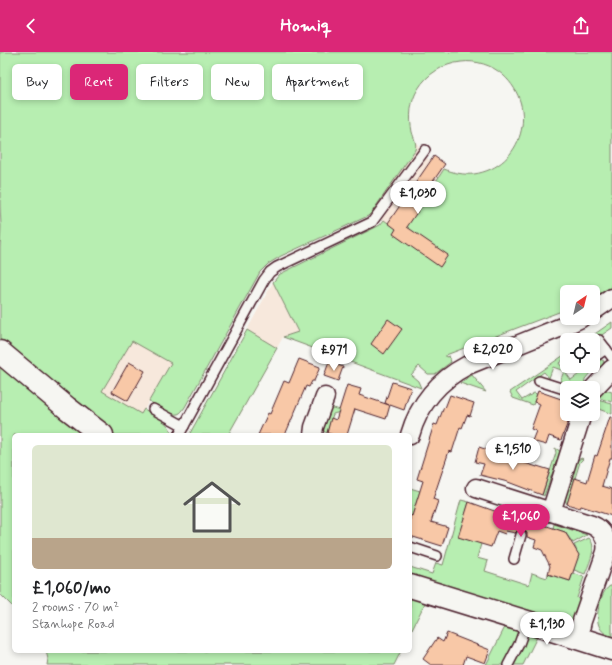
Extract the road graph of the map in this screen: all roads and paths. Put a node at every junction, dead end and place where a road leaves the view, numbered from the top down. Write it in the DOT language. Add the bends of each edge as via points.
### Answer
graph roads {
  1 [pos="425,150"];
  2 [pos="612,298"];
  3 [pos="600,306"];
  4 [pos="566,325"];
  5 [pos="600,341"];
  6 [pos="606,349"];
  7 [pos="1,353"];
  8 [pos="600,353"];
  9 [pos="612,357"];
  10 [pos="612,369"];
  11 [pos="539,381"];
  12 [pos="600,382"];
  13 [pos="560,388"];
  14 [pos="325,397"];
  15 [pos="153,408"];
  16 [pos="580,421"];
  17 [pos="184,426"];
  18 [pos="99,433"];
  19 [pos="180,433"];
  20 [pos="313,433"];
  21 [pos="411,433"];
  22 [pos="476,488"];
  23 [pos="551,512"];
  24 [pos="521,535"];
  25 [pos="412,548"];
  26 [pos="437,556"];
  27 [pos="514,559"];
  28 [pos="606,572"];
  29 [pos="412,587"];
  30 [pos="527,622"];
  31 [pos="578,638"];
  32 [pos="612,649"];
  33 [pos="508,665"];
  1 -- 17 [label="lane" via="372,222 270,272"];
  2 -- 3 [label="street"];
  4 -- 21 [label="street" via="456,371 429,396"];
  5 -- 6 [label="lane"];
  6 -- 8 [label="lane"];
  6 -- 9 [label="lane"];
  7 -- 18 [label="street"];
  10 -- 12 [label="street"];
  11 -- 13 [label="lane"];
  14 -- 20 [label="street"];
  15 -- 17 [label="lane"];
  16 -- 23 [label="street"];
  17 -- 19 [label="lane"];
  22 -- 23 [label="street" via="528,513"];
  23 -- 28 [label="street" via="600,529 607,547"];
  24 -- 27 [label="lane"];
  25 -- 26 [label="lane"];
  28 -- 31 [label="street" via="582,621"];
  29 -- 30 [label="street"];
  30 -- 31 [label="street"];
  30 -- 33 [label="lane"];
  31 -- 32 [label="street"];
}
